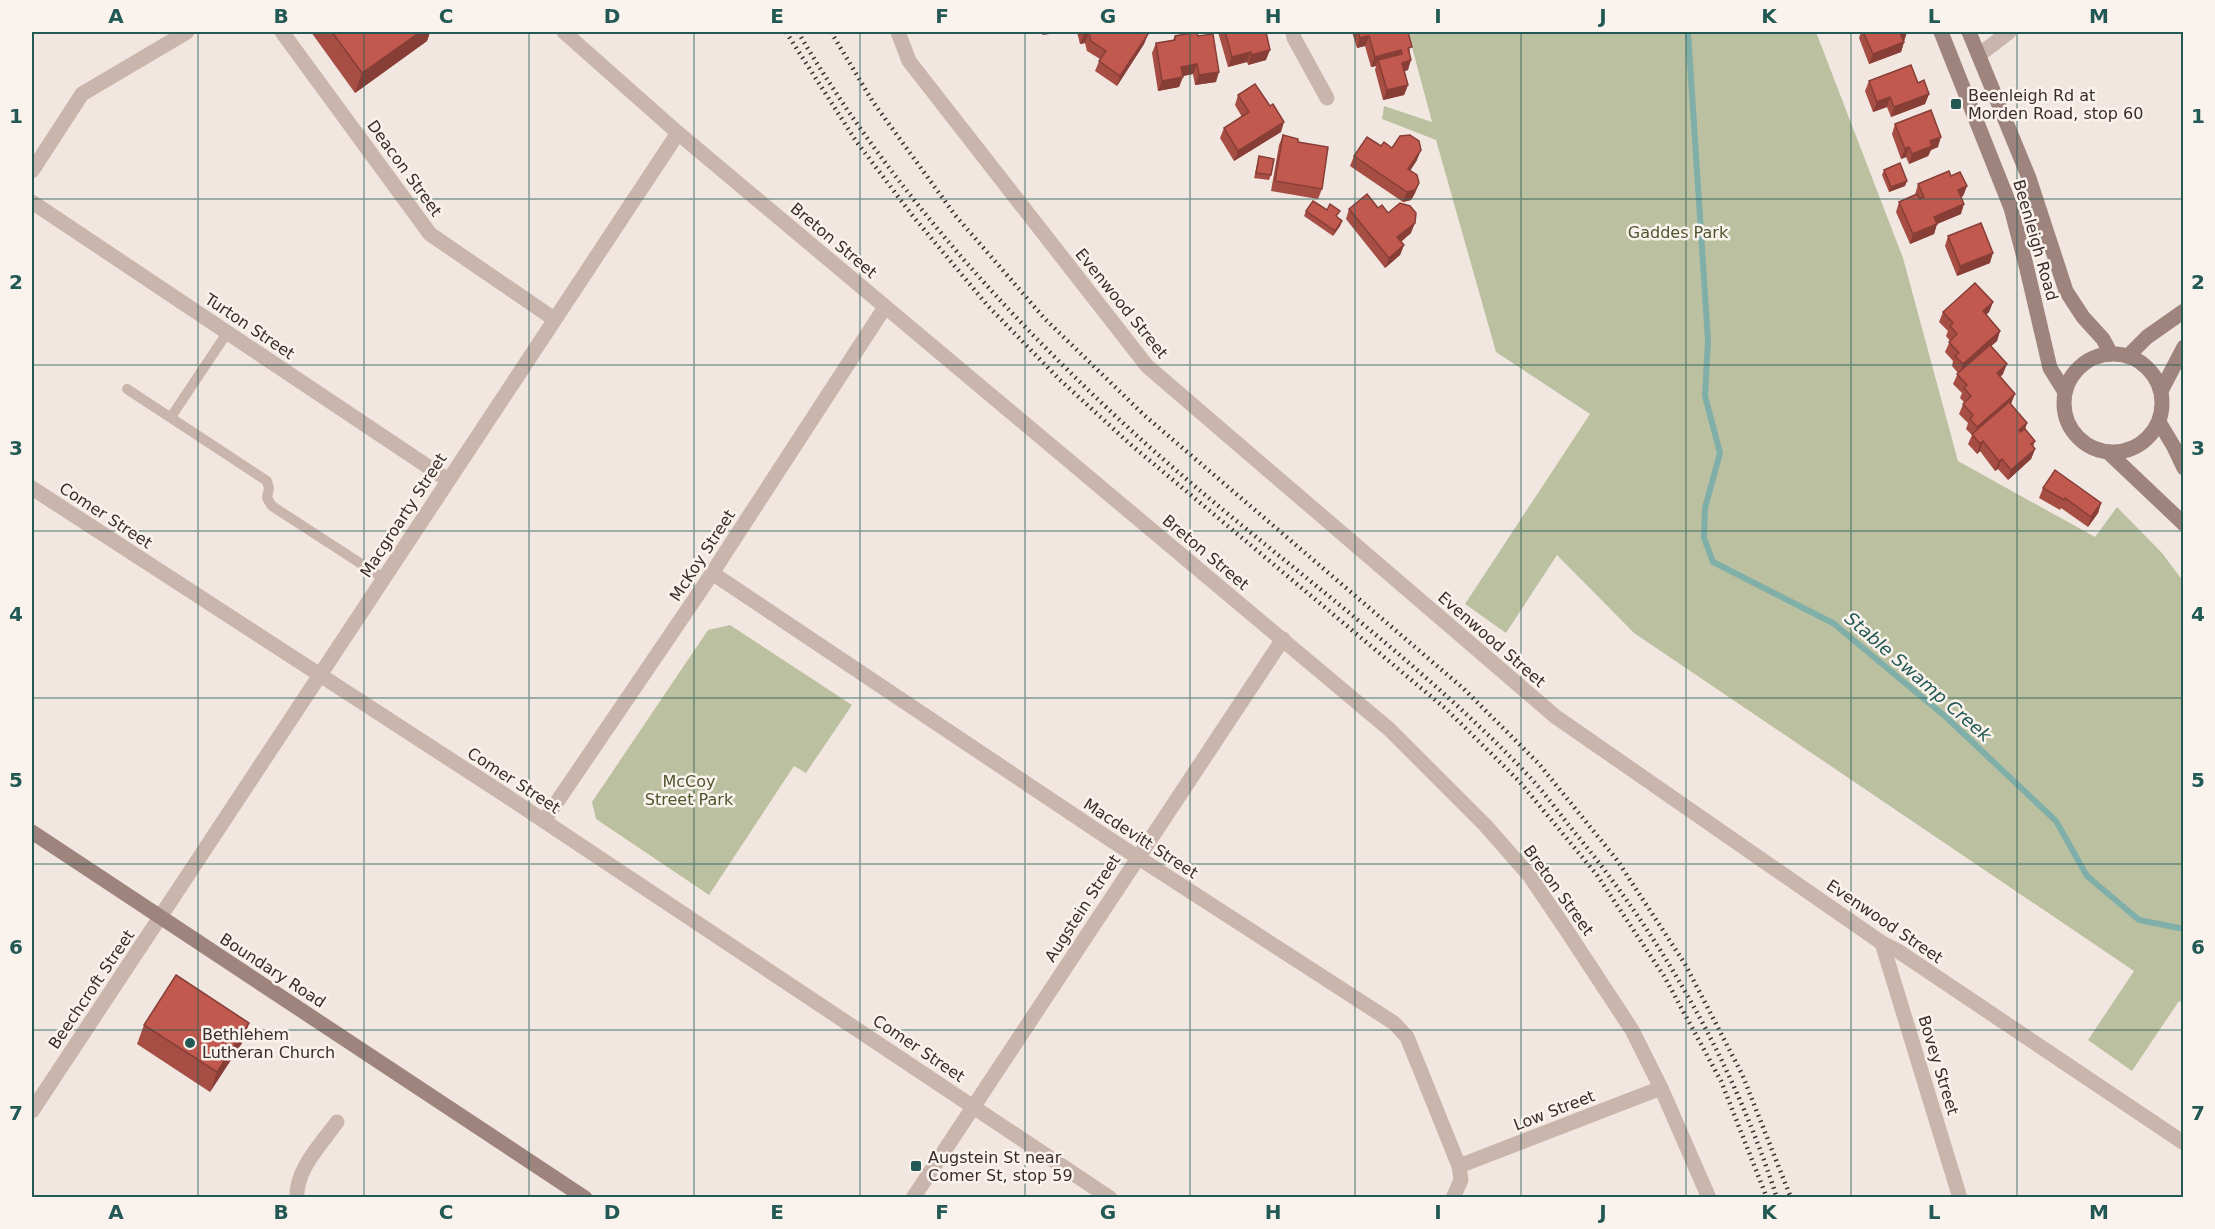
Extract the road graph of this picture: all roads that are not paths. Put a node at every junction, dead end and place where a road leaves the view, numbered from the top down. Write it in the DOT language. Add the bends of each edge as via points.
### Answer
graph roads {
  1 [pos="187,32"];
  2 [pos="282,32"];
  3 [pos="564,32"];
  4 [pos="898,32"];
  5 [pos="1293,32"];
  6 [pos="1941,32"];
  7 [pos="1969,32"];
  8 [pos="2008,32"];
  9 [pos="1979,55"];
  10 [pos="1327,98"];
  11 [pos="678,133"];
  12 [pos="32,171"];
  13 [pos="32,202"];
  14 [pos="885,307"];
  15 [pos="2184,311"];
  16 [pos="554,319"];
  17 [pos="227,333"];
  18 [pos="2184,347"];
  19 [pos="2111,354"];
  20 [pos="2128,356"];
  21 [pos="127,389"];
  22 [pos="2161,391"];
  23 [pos="2065,392"];
  24 [pos="171,417"];
  25 [pos="2158,422"];
  26 [pos="2108,452"];
  27 [pos="2184,468"];
  28 [pos="448,480"];
  29 [pos="32,488"];
  30 [pos="2184,524"];
  31 [pos="712,573"];
  32 [pos="383,578"];
  33 [pos="1283,639"];
  34 [pos="321,675"];
  35 [pos="544,821"];
  36 [pos="32,832"];
  37 [pos="1137,857"];
  38 [pos="161,918"];
  39 [pos="1882,943"];
  40 [pos="1661,1088"];
  41 [pos="973,1106"];
  42 [pos="32,1111"];
  43 [pos="337,1122"];
  44 [pos="2184,1143"];
  45 [pos="1459,1166"];
  46 [pos="297,1197"];
  47 [pos="585,1197"];
  48 [pos="913,1197"];
  49 [pos="1110,1197"];
  50 [pos="1453,1197"];
  51 [pos="1709,1197"];
  52 [pos="1960,1197"];
  1 -- 12 [label="street" via="82,94"];
  2 -- 16 [label="street, Deacon Street" via="430,234"];
  3 -- 11 [label="street, Breton Street"];
  4 -- 39 [label="street, Evenwood Street" via="909,61 1147,366 1556,717"];
  5 -- 10 [label="street"];
  6 -- 23 [label="main road, Beenleigh Road" via="2011,208 2050,368"];
  7 -- 9 [label="main road, Beenleigh Road"];
  8 -- 9 [label="street"];
  9 -- 19 [label="main road, Beenleigh Road" via="2029,178 2066,291"];
  11 -- 14 [label="street, Breton Street"];
  11 -- 16 [label="street, Macgroarty Street"];
  13 -- 17 [label="street, Turton Street"];
  14 -- 31 [label="street, McKoy Street"];
  14 -- 33 [label="street, Breton Street"];
  15 -- 20 [label="main road"];
  16 -- 28 [label="street, Macgroarty Street"];
  17 -- 24 [label="lane"];
  17 -- 28 [label="street, Turton Street"];
  18 -- 22 [label="main road"];
  19 -- 20 [label="main road"];
  19 -- 23 [label="main road" via="2081,365"];
  20 -- 22 [label="main road" via="2143,364"];
  21 -- 24 [label="lane"];
  22 -- 25 [label="main road"];
  23 -- 26 [label="main road" via="2063,409 2068,425 2092,448"];
  24 -- 32 [label="lane" via="267,481 267,498 272,506"];
  25 -- 26 [label="main road" via="2138,446 2124,452"];
  25 -- 27 [label="main road"];
  26 -- 30 [label="main road"];
  28 -- 32 [label="street, Macgroarty Street"];
  29 -- 34 [label="street, Comer Street"];
  31 -- 35 [label="street, McKoy Street"];
  31 -- 37 [label="street, Macdevitt Street"];
  32 -- 34 [label="street, Macgroarty Street"];
  33 -- 37 [label="street, Augstein Street"];
  33 -- 40 [label="street, Breton Street" via="1389,729 1529,875 1632,1029"];
  34 -- 35 [label="street, Comer Street"];
  34 -- 38 [label="street, Macgroarty Street"];
  35 -- 41 [label="street, Comer Street"];
  36 -- 38 [label="main road, Boundary Road"];
  37 -- 41 [label="street, Augstein Street"];
  37 -- 45 [label="street, Macdevitt Street" via="1394,1023 1407,1037"];
  38 -- 42 [label="street, Beechcroft Street"];
  38 -- 47 [label="main road, Boundary Road"];
  39 -- 44 [label="street, Evenwood Street"];
  39 -- 52 [label="street, Bovey Street"];
  40 -- 45 [label="street, Low Street"];
  40 -- 51 [label="street, Breton Street"];
  41 -- 48 [label="street, Augstein Street"];
  41 -- 49 [label="street, Comer Street"];
  43 -- 46 [label="street" via="309,1162 296,1187"];
  45 -- 50 [label="street" via="1461,1180"];
}
